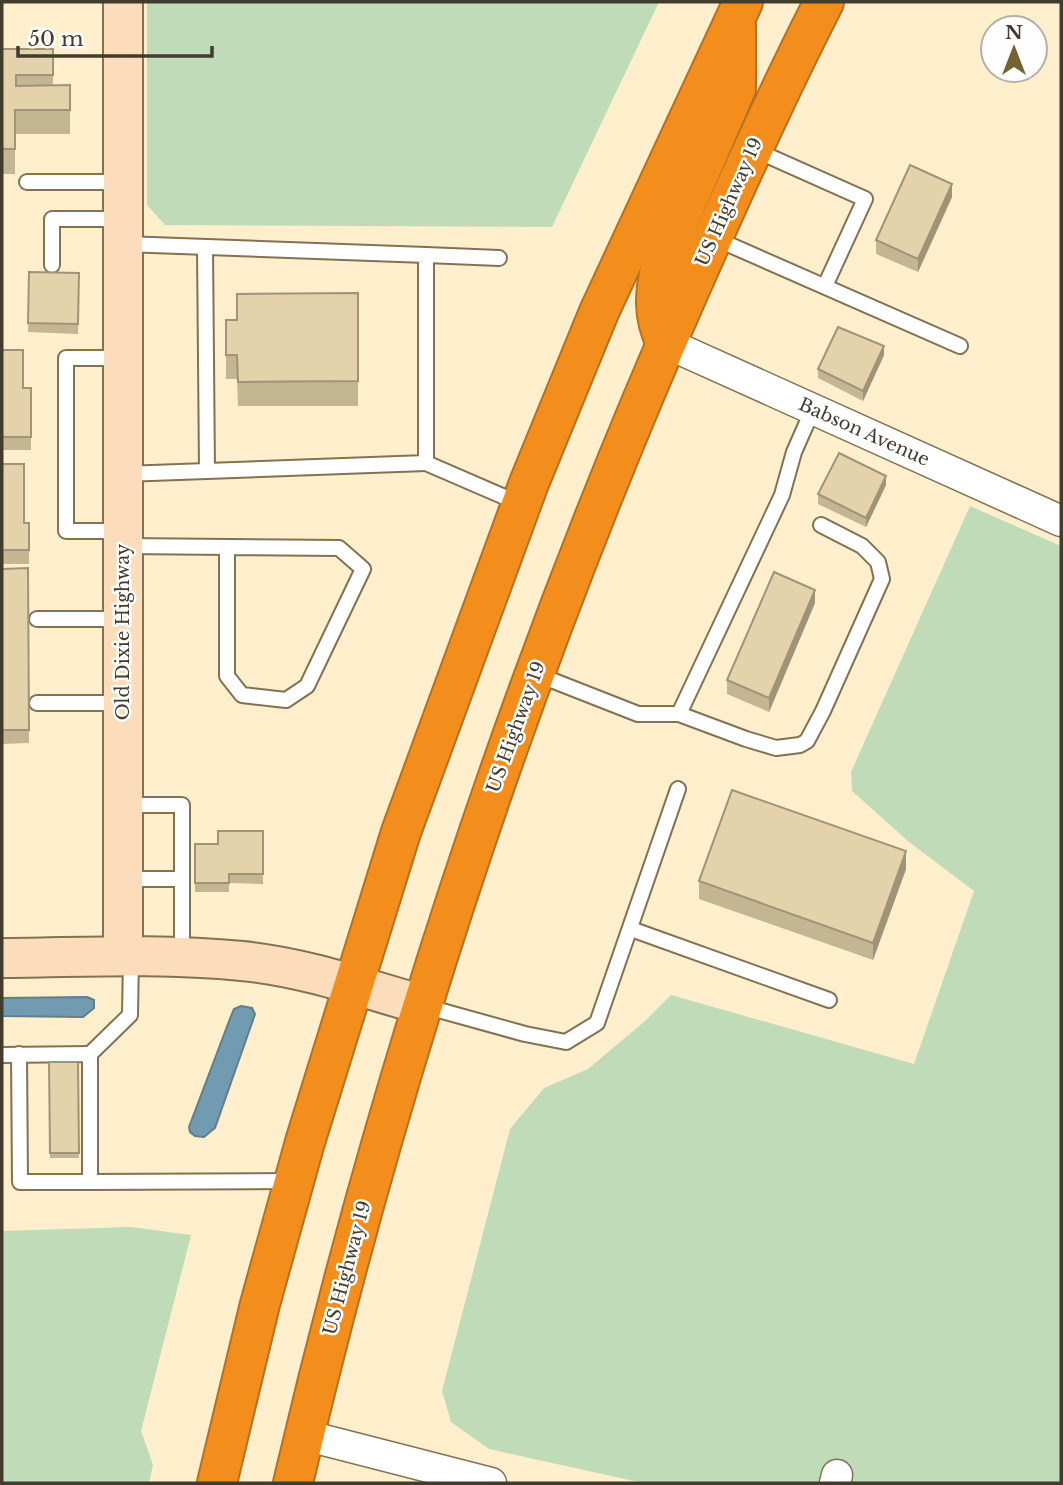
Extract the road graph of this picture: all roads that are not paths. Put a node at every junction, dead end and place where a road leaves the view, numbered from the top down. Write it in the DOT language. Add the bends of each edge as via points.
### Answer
graph roads {
  1 [pos="123,2"];
  2 [pos="824,2"];
  3 [pos="739,9"];
  4 [pos="753,149"];
  5 [pos="27,182"];
  6 [pos="123,215"];
  7 [pos="713,237"];
  8 [pos="205,247"];
  9 [pos="426,255"];
  10 [pos="499,258"];
  11 [pos="52,265"];
  12 [pos="825,286"];
  13 [pos="666,343"];
  14 [pos="960,346"];
  15 [pos="123,358"];
  16 [pos="813,409"];
  17 [pos="426,463"];
  18 [pos="207,471"];
  19 [pos="123,474"];
  20 [pos="522,504"];
  21 [pos="1061,521"];
  22 [pos="821,525"];
  23 [pos="123,539"];
  24 [pos="227,548"];
  25 [pos="37,619"];
  26 [pos="123,619"];
  27 [pos="535,673"];
  28 [pos="37,703"];
  29 [pos="123,703"];
  30 [pos="680,714"];
  31 [pos="678,789"];
  32 [pos="123,804"];
  33 [pos="123,879"];
  34 [pos="182,879"];
  35 [pos="631,929"];
  36 [pos="127,957"];
  37 [pos="2,958"];
  38 [pos="182,959"];
  39 [pos="353,985"];
  40 [pos="829,1000"];
  41 [pos="423,1005"];
  42 [pos="19,1054"];
  43 [pos="90,1054"];
  44 [pos="2,1055"];
  45 [pos="293,1181"];
  46 [pos="90,1182"];
  47 [pos="304,1436"];
  48 [pos="217,1483"];
  49 [pos="293,1483"];
  50 [pos="491,1483"];
  1 -- 6 [label="street, Old Dixie Highway"];
  2 -- 4 [label="highway, US Highway 19"];
  3 -- 13 [label="highway" via="736,89 661,262 657,326"];
  3 -- 20 [label="highway" via="599,312"];
  4 -- 7 [label="highway, US Highway 19"];
  4 -- 12 [label="lane" via="865,199"];
  5 -- 6 [label="lane"];
  6 -- 8 [label="lane"];
  6 -- 11 [label="lane" via="52,219"];
  6 -- 15 [label="street, Old Dixie Highway"];
  7 -- 12 [label="lane"];
  7 -- 13 [label="highway, US Highway 19"];
  8 -- 9 [label="lane"];
  8 -- 18 [label="lane"];
  9 -- 10 [label="lane"];
  9 -- 17 [label="lane"];
  12 -- 14 [label="lane"];
  13 -- 16 [label="street, Babson Avenue"];
  13 -- 27 [label="highway, US Highway 19"];
  15 -- 19 [label="street, Old Dixie Highway"];
  15 -- 23 [label="lane" via="66,358 66,531"];
  16 -- 21 [label="street, Babson Avenue"];
  16 -- 30 [label="lane" via="782,495"];
  17 -- 18 [label="lane"];
  17 -- 20 [label="lane"];
  18 -- 19 [label="lane"];
  19 -- 23 [label="street, Old Dixie Highway"];
  20 -- 39 [label="highway" via="401,832"];
  22 -- 30 [label="lane" via="862,546 878,562 882,579 807,741 776,748"];
  23 -- 24 [label="lane"];
  23 -- 26 [label="street, Old Dixie Highway"];
  24 -- 24 [label="lane" via="339,548 363,569 307,686 286,700 242,695 227,676"];
  25 -- 26 [label="lane"];
  26 -- 29 [label="street, Old Dixie Highway"];
  27 -- 30 [label="lane" via="638,714"];
  27 -- 41 [label="highway, US Highway 19" via="478,828"];
  28 -- 29 [label="lane"];
  29 -- 32 [label="street, Old Dixie Highway"];
  31 -- 35 [label="lane"];
  32 -- 33 [label="street, Old Dixie Highway"];
  32 -- 34 [label="lane" via="182,804"];
  33 -- 34 [label="lane"];
  33 -- 36 [label="street, Old Dixie Highway"];
  34 -- 38 [label="lane"];
  35 -- 40 [label="lane"];
  35 -- 41 [label="lane" via="597,1023 566,1042"];
  36 -- 37 [label="street"];
  36 -- 38 [label="street"];
  36 -- 43 [label="lane" via="130,1015"];
  38 -- 39 [label="street" via="242,961 307,971"];
  39 -- 41 [label="street"];
  39 -- 45 [label="highway"];
  41 -- 47 [label="highway, US Highway 19" via="336,1303"];
  42 -- 43 [label="lane"];
  42 -- 44 [label="lane"];
  42 -- 46 [label="lane" via="20,1182"];
  43 -- 46 [label="lane"];
  45 -- 46 [label="lane"];
  45 -- 48 [label="highway"];
  47 -- 49 [label="highway, US Highway 19"];
  47 -- 50 [label="street"];
}
